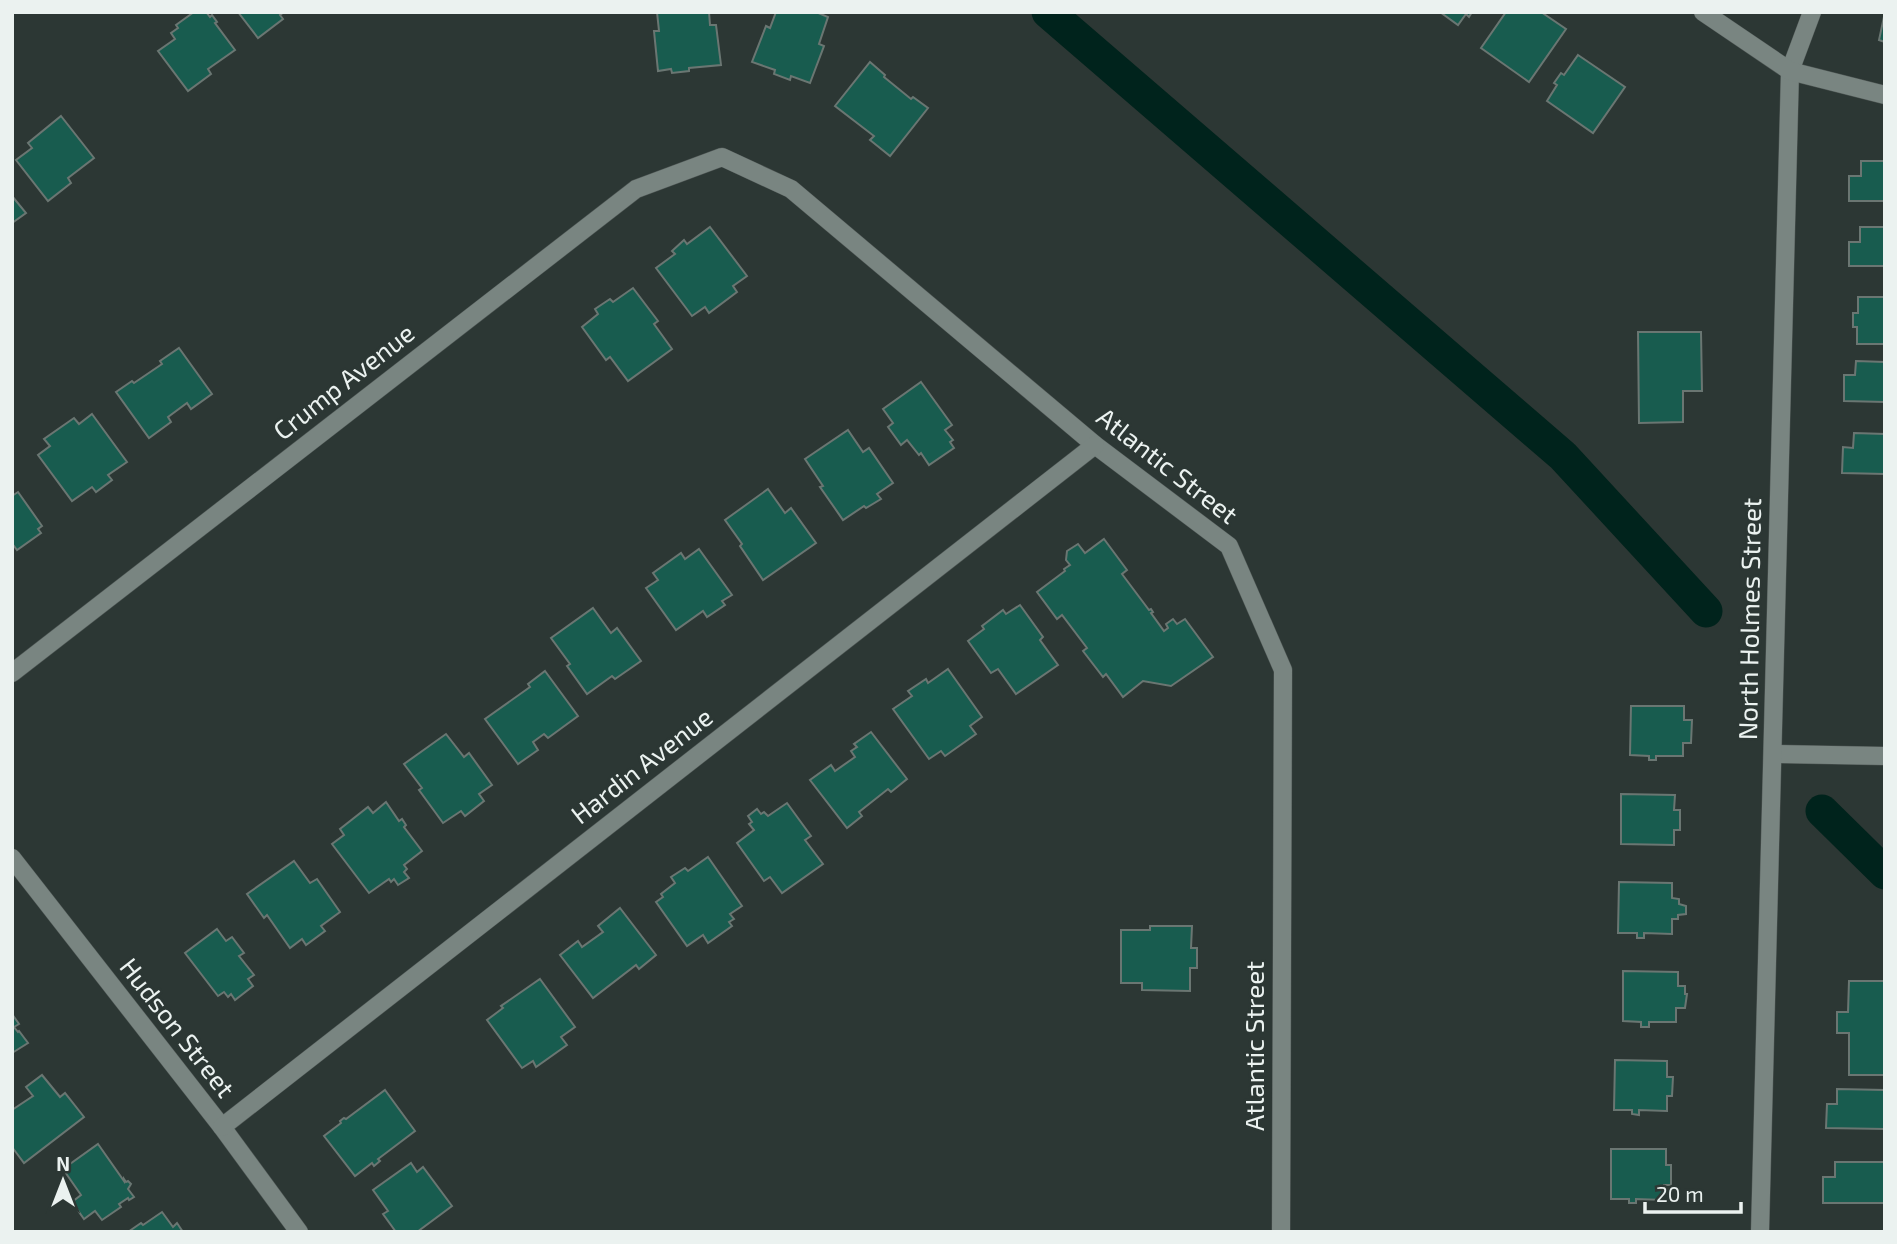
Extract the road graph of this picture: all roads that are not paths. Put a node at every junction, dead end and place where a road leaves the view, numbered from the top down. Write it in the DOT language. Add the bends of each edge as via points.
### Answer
graph roads {
  1 [pos="1703,12"];
  2 [pos="1812,12"];
  3 [pos="1790,71"];
  4 [pos="1885,95"];
  5 [pos="722,157"];
  6 [pos="1095,445"];
  7 [pos="12,673"];
  8 [pos="1773,754"];
  9 [pos="1885,757"];
  10 [pos="12,858"];
  11 [pos="222,1127"];
  12 [pos="299,1232"];
  13 [pos="1280,1232"];
  14 [pos="1760,1232"];
  1 -- 3 [label="street"];
  2 -- 3 [label="street, North Holmes Street"];
  3 -- 4 [label="street"];
  3 -- 8 [label="street, North Holmes Street"];
  5 -- 6 [label="street, Atlantic Street" via="791,189"];
  5 -- 7 [label="street, Crump Avenue" via="636,189"];
  6 -- 11 [label="street, Hardin Avenue"];
  6 -- 13 [label="street, Atlantic Street" via="1228,546 1283,670"];
  8 -- 9 [label="street"];
  8 -- 14 [label="street, North Holmes Street"];
  10 -- 11 [label="street, Hudson Street"];
  11 -- 12 [label="street, Hudson Street"];
}
